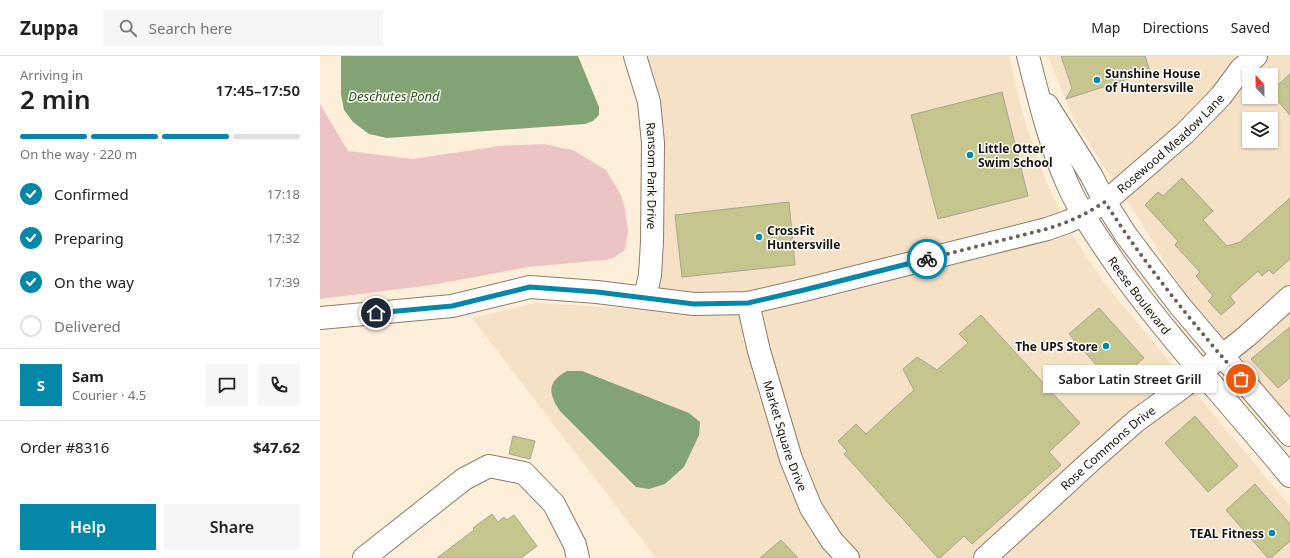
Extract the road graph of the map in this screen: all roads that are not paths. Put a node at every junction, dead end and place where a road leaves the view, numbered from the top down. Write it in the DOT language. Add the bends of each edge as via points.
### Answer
graph roads {
  1 [pos="635,56"];
  2 [pos="1028,56"];
  3 [pos="1256,56"];
  4 [pos="1036,87"];
  5 [pos="1105,202"];
  6 [pos="1083,215"];
  7 [pos="645,297"];
  8 [pos="1290,297"];
  9 [pos="748,303"];
  10 [pos="320,318"];
  11 [pos="1221,356"];
  12 [pos="1201,372"];
  13 [pos="1290,435"];
  14 [pos="1290,476"];
  15 [pos="364,558"];
  16 [pos="578,558"];
  17 [pos="848,558"];
  18 [pos="985,558"];
  1 -- 7 [label="street, Ransom Park Drive" via="649,102 653,143 652,242 650,275"];
  2 -- 4 [label="street, Reese Boulevard"];
  3 -- 5 [label="street, Rosewood Meadow Lane" via="1241,69 1221,96 1185,133"];
  4 -- 5 [label="street, Reese Boulevard"];
  4 -- 6 [label="street, Reese Boulevard" via="1049,139"];
  5 -- 6 [label="street, Rosewood Meadow Lane"];
  5 -- 11 [label="street, Reese Boulevard" via="1153,271"];
  6 -- 9 [label="street, Rosewood Meadow Lane" via="1047,229"];
  6 -- 12 [label="street, Reese Boulevard" via="1147,306"];
  7 -- 9 [label="street, Rosewood Meadow Lane" via="694,304"];
  7 -- 10 [label="street, Rosewood Meadow Lane" via="530,287 452,306"];
  8 -- 11 [label="street, Rose Commons Drive"];
  9 -- 17 [label="street, Market Square Drive" via="759,351 791,459 811,508 832,541"];
  11 -- 12 [label="street, Rose Commons Drive"];
  11 -- 13 [label="street, Reese Boulevard"];
  12 -- 14 [label="street, Reese Boulevard"];
  12 -- 18 [label="street, Rose Commons Drive" via="1136,421"];
  15 -- 16 [label="street" via="464,479 489,466 524,473 554,504 576,545"];
}
